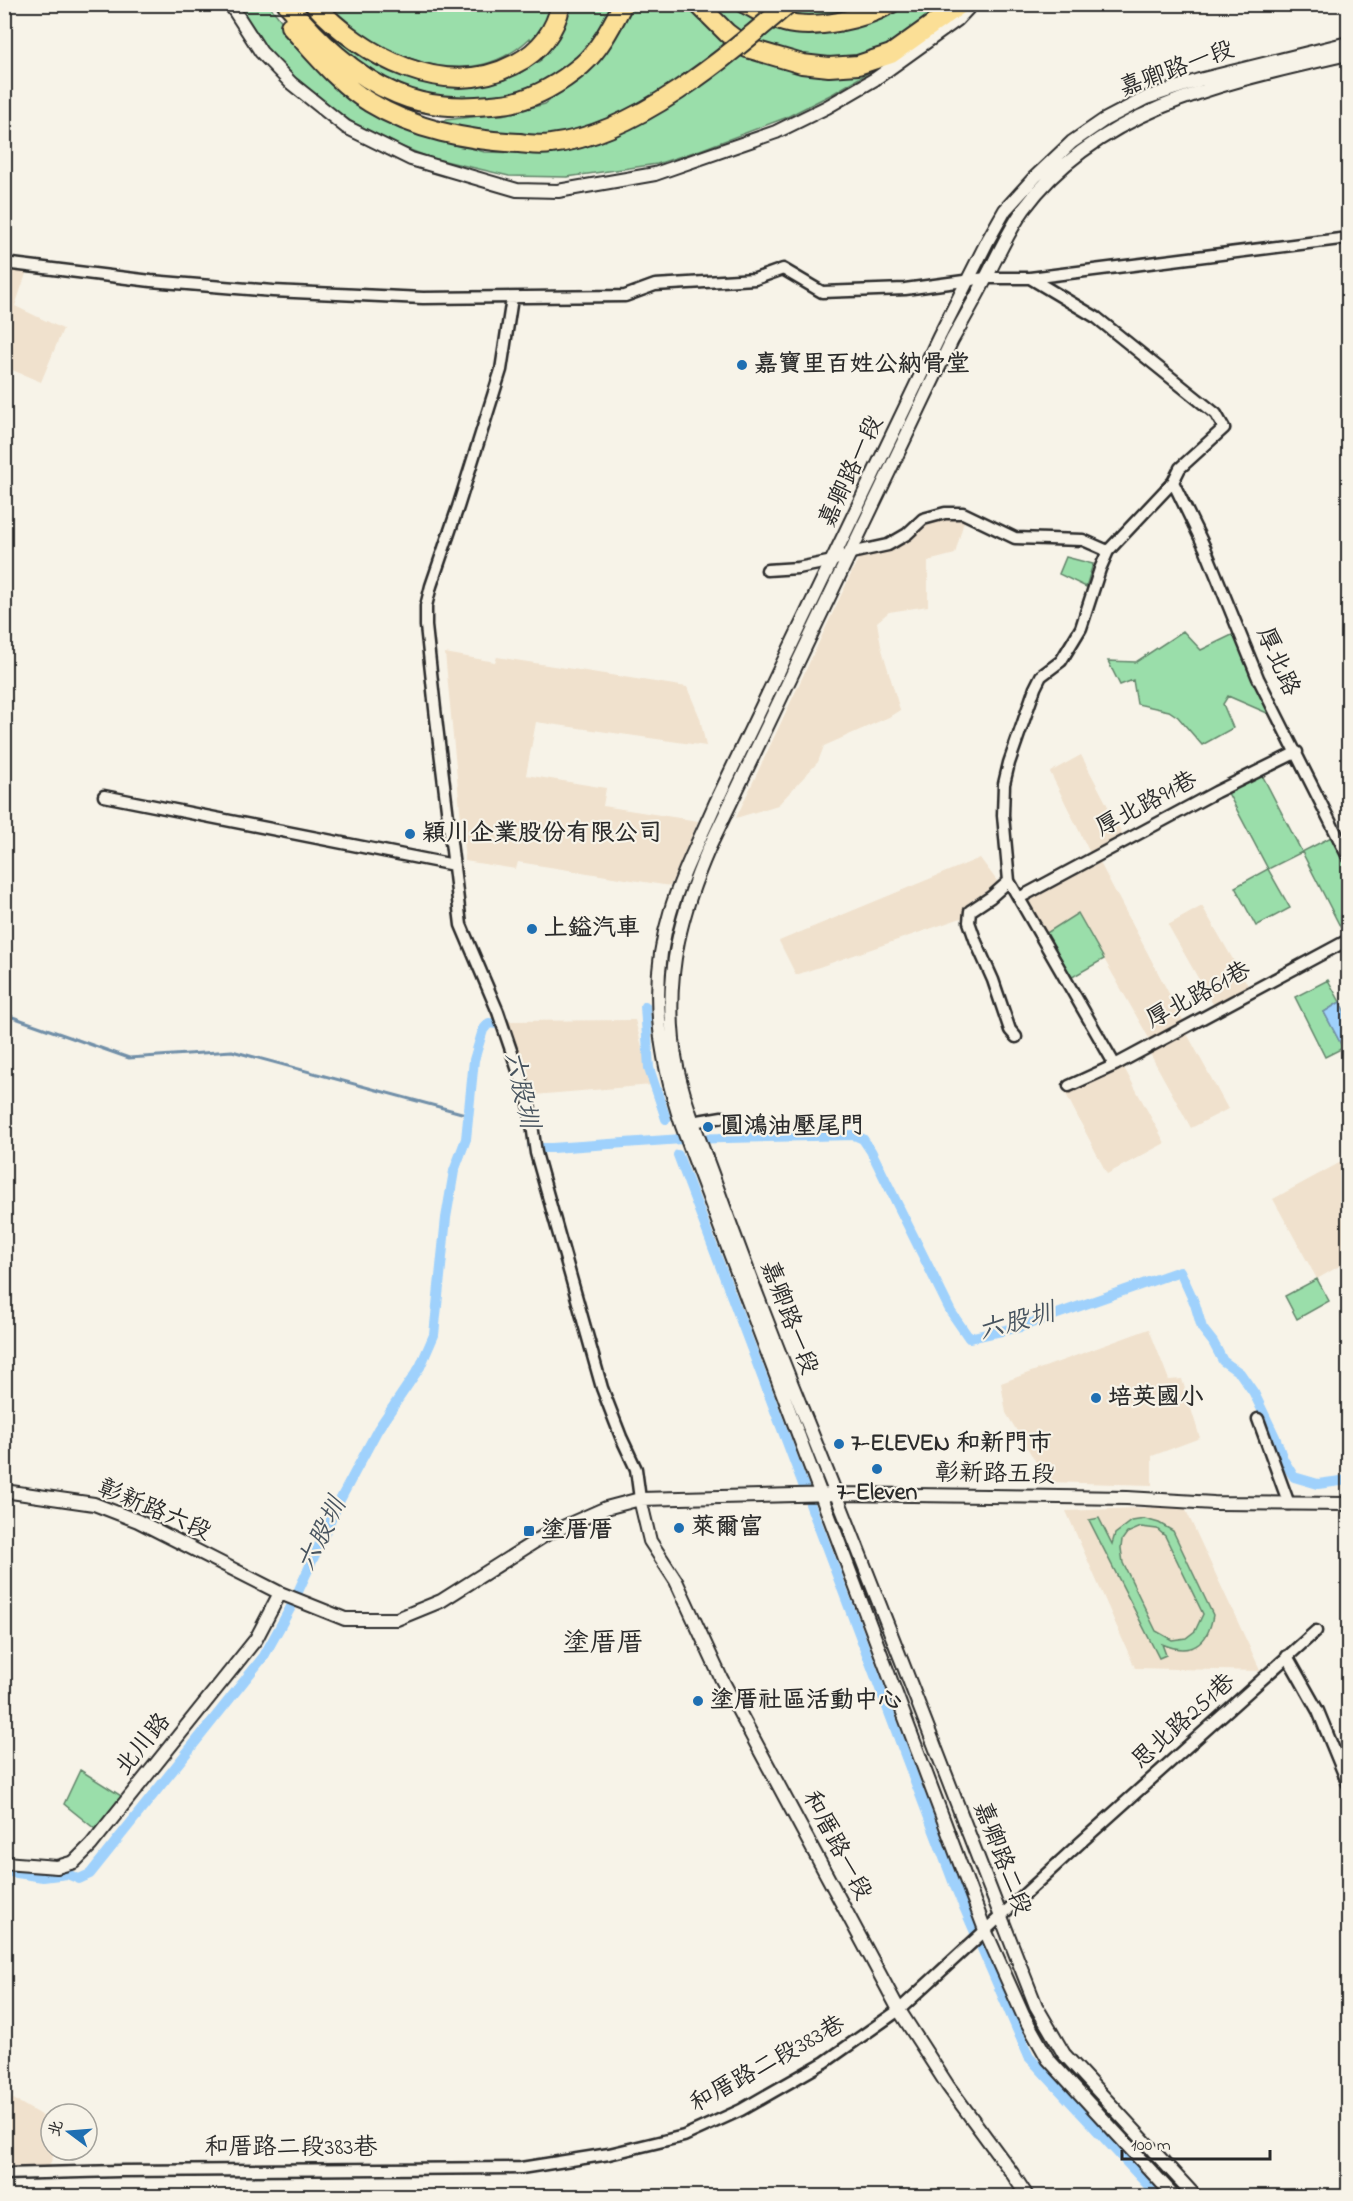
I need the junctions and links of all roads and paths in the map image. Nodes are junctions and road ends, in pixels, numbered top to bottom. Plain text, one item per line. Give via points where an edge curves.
1 (230, 4) edge
2 (276, 4) edge
3 (287, 4) edge
4 (314, 4) edge
5 (561, 4) edge
6 (623, 4) edge
7 (698, 4) edge
8 (745, 4) edge
9 (890, 4) edge
10 (961, 4) edge
11 (972, 4) edge
12 (786, 13) edge
13 (1348, 43) edge
14 (1348, 54) edge
15 (1348, 238) edge
16 (4, 263) edge
17 (986, 278) junction
18 (1029, 278) junction
19 (968, 280) junction
20 (512, 298) junction
21 (1173, 482) junction
22 (1108, 551) junction
23 (851, 553) junction
24 (832, 561) junction
25 (767, 570) dead end
26 (1297, 752) junction
27 (104, 796) dead end
28 (1348, 857) edge
29 (454, 866) junction
30 (1009, 881) junction
31 (1019, 898) junction
32 (1348, 940) edge
33 (1016, 1037) dead end
34 (1114, 1065) junction
35 (1069, 1086) dead end
36 (722, 1117) dead end
37 (687, 1124) junction
38 (700, 1156) junction
39 (1258, 1419) dead end
40 (4, 1491) edge
41 (837, 1494) junction
42 (822, 1495) junction
43 (640, 1499) junction
44 (1289, 1504) junction
45 (1348, 1504) edge
46 (280, 1593) junction
47 (1316, 1631) dead end
48 (1287, 1656) junction
49 (1348, 1784) edge
50 (1080, 1844) joint
51 (4, 1863) edge
52 (1001, 1916) junction
53 (979, 1936) junction
54 (899, 2010) junction
55 (4, 2174) edge
56 (1027, 2196) edge
57 (1174, 2196) edge
58 (1194, 2196) edge

1 - 11 street via 261,52 291,83 346,127 411,159 517,190 558,191 655,174 776,132 875,79 957,20
2 - 12 highway, bridge via 325,65 368,102 434,132 487,141 550,144 602,132 664,99
3 - 6 highway via 329,49 396,94 438,106 464,108 513,103 558,82 595,50
4 - 5 highway via 329,21 370,52 395,64 454,79 503,71 530,57 544,43
7 - 10 highway via 747,48 802,64 829,67 858,65 891,54
8 - 12 highway
9 - 12 highway via 860,17 825,25
13 - 19 street, 嘉卿路一段 via 1199,80 1146,98 1104,120 1072,141 1005,210
14 - 17 street, 嘉卿路一段 via 1202,92 1144,114 1099,137 1063,165 1025,208
15 - 18 street
16 - 20 street via 222,288 423,298
17 - 18 street
17 - 19 street
17 - 23 street, 嘉卿路一段 via 952,340
18 - 21 street via 1097,318 1216,414 1224,428 1180,468
19 - 20 street via 905,289 822,292 783,269 755,279 656,285 625,296
19 - 24 street, 嘉卿路一段
20 - 29 street via 501,370 426,606
21 - 22 street
21 - 26 street, 厚北路 via 1205,548 1258,678
22 - 23 street via 1083,540 1016,538 963,513 945,513 923,519 888,545
22 - 30 street via 1081,628 1061,661 1041,676 1035,688 1009,763 1003,815
23 - 24 street
23 - 37 street, 嘉卿路一段 via 709,848 685,908 670,991 673,1043
24 - 25 street
24 - 37 street, 嘉卿路一段 via 716,802 670,914 660,962 658,1012 672,1093
26 - 28 street, 厚北路
26 - 31 street, 厚北路91巷
27 - 29 street
29 - 43 street via 461,925 529,1104 536,1153 602,1388 636,1468
30 - 31 street
30 - 33 street via 970,911 969,922
31 - 34 street
32 - 34 street, 厚北路61巷
34 - 35 street, 厚北路61巷
36 - 37 street
37 - 38 street
38 - 41 street, 嘉卿路一段
38 - 42 street, 嘉卿路一段
39 - 44 street
40 - 46 street, 彰新路六段 via 94,1504 138,1521
41 - 42 street, 彰新路五段
41 - 44 street, 彰新路五段
41 - 52 street, 嘉卿路二段
42 - 43 street, 彰新路五段
42 - 53 street, 嘉卿路二段
43 - 46 street, 彰新路六段 via 566,1524 441,1601 397,1619 345,1619
43 - 54 street, 和厝路一段 via 650,1541 676,1581 722,1678
44 - 45 street, 彰新路五段
46 - 51 street, 北川路 via 256,1639 74,1862 57,1867
47 - 48 street, 思北路251巷
48 - 49 street via 1318,1711
48 - 50 street, 思北路251巷
50 - 52 street, 和厝路二段383巷
52 - 53 street, 和厝路二段383巷
52 - 58 street, 嘉卿路二段 via 1036,2006 1064,2054
53 - 54 street, 和厝路二段383巷
53 - 57 street, 嘉卿路二段 via 1048,2059
54 - 55 street, 和厝路二段383巷 via 825,2062 741,2110 684,2136 609,2154 521,2168
54 - 56 street, 和厝路一段

